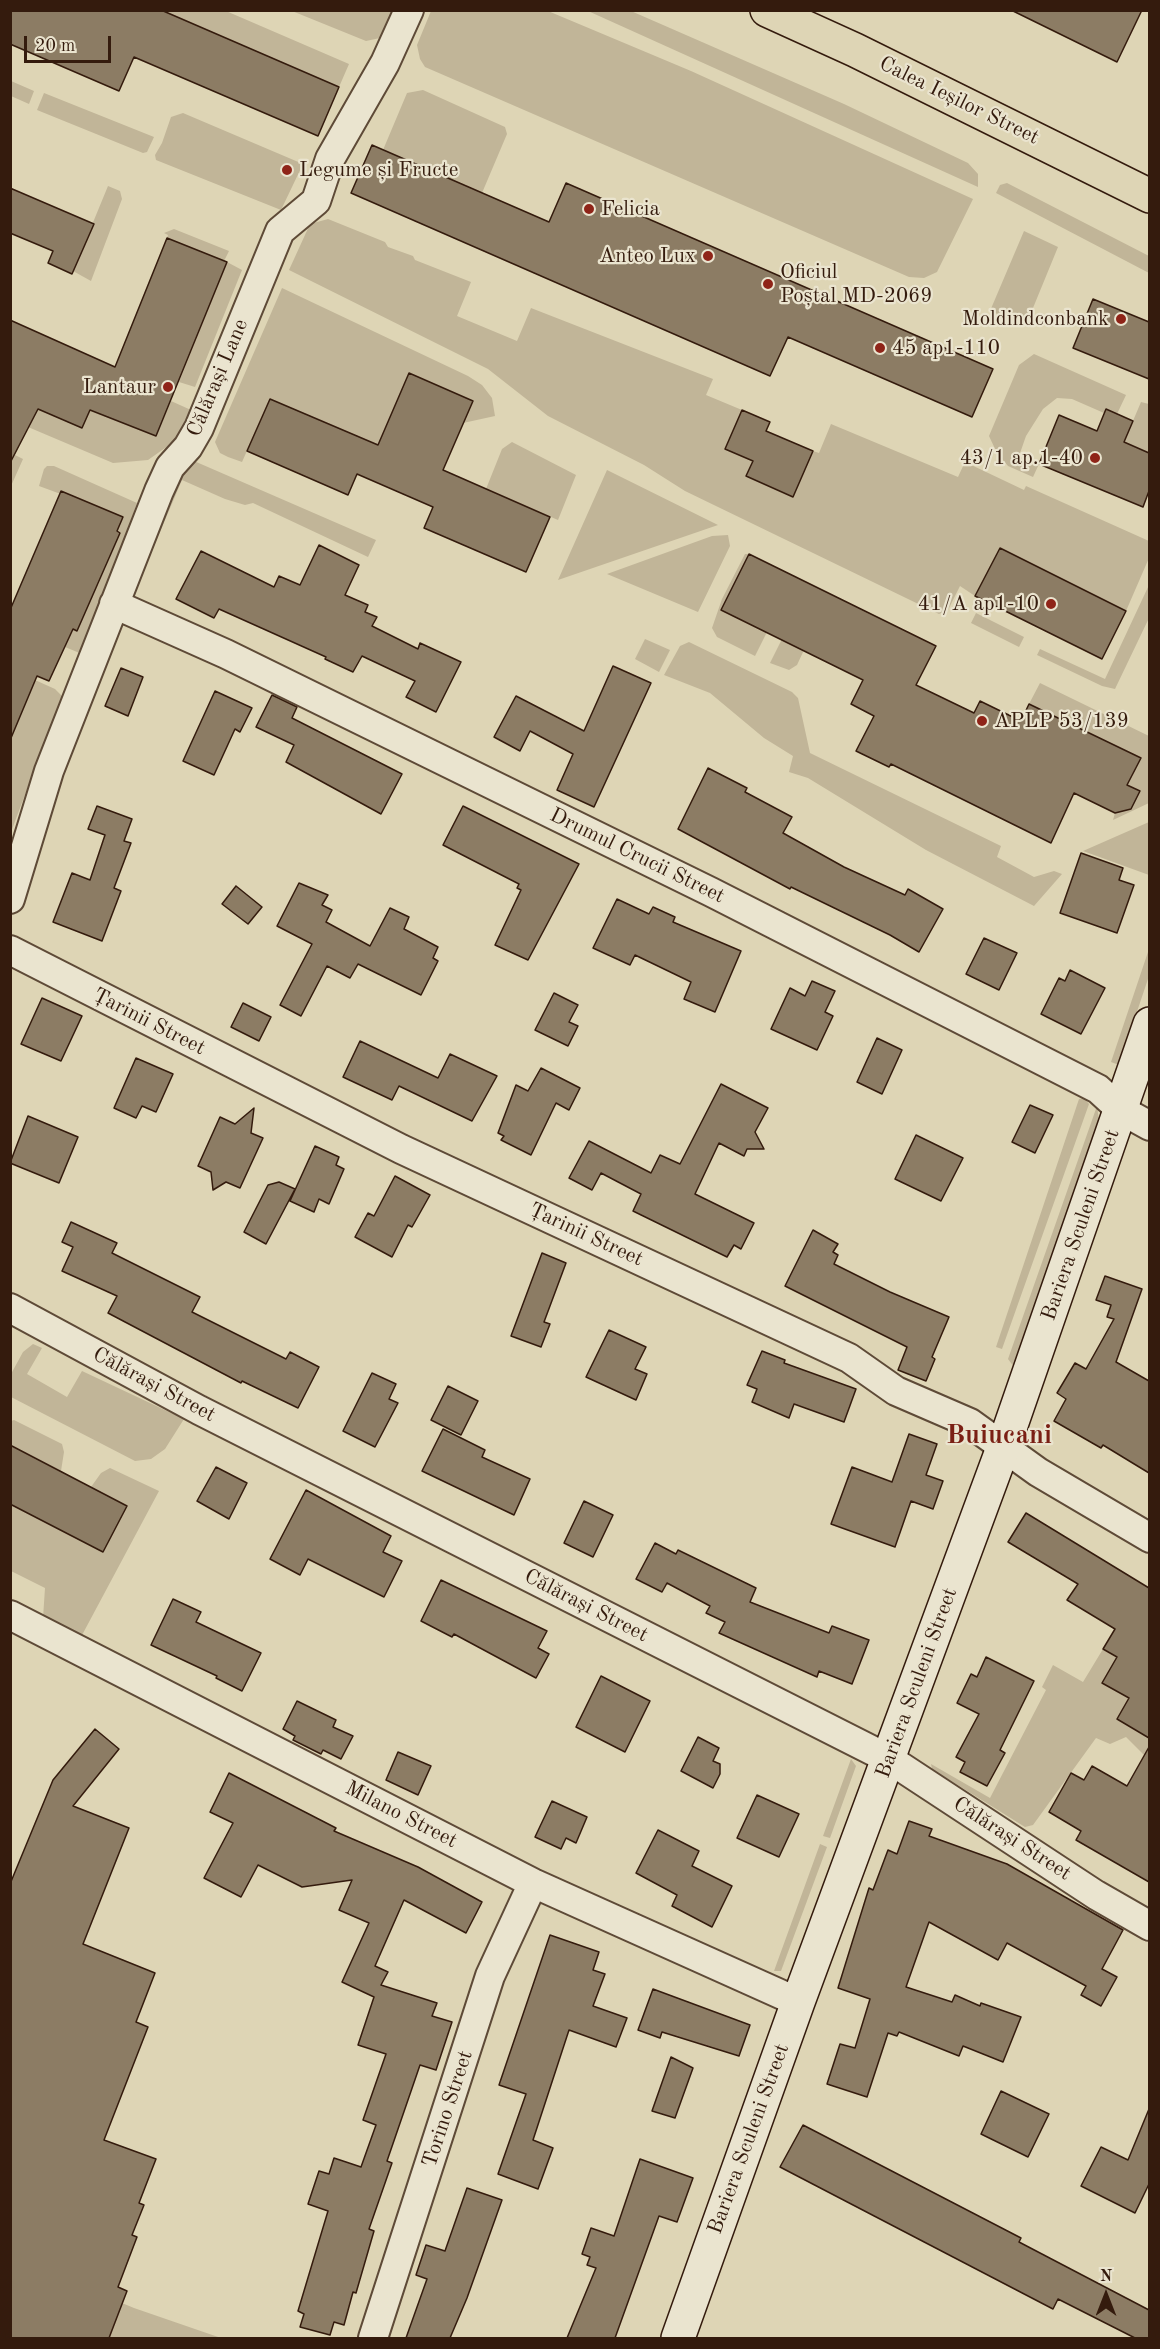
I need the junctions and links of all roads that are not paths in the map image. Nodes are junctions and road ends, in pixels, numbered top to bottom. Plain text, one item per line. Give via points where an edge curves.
1 (409, 10) edge
2 (767, 10) edge
3 (1149, 196) edge
4 (114, 604) junction
5 (10, 899) edge
6 (10, 950) edge
7 (1149, 1024) edge
8 (1121, 1110) junction
9 (1149, 1126) edge
10 (10, 1308) edge
11 (1003, 1448) junction
12 (1149, 1538) edge
13 (10, 1615) edge
14 (889, 1759) junction
15 (533, 1883) junction
16 (1149, 1926) edge
17 (798, 2002) junction
18 (373, 2338) edge
19 (678, 2338) edge

1 - 4 street, Călărași Lane via 385,63 330,159 316,201 280,231 199,428 170,467
2 - 3 main road, Calea Ieșilor Street
4 - 5 street, Călărași Lane via 49,771
4 - 8 street, Drumul Crucii Street via 226,654 711,892 1098,1089
6 - 11 street, Țarinii Street via 401,1149 849,1358 896,1391 970,1423
7 - 8 main road, Bariera Sculeni Street
8 - 9 street, Drumul Crucii Street
8 - 11 main road, Bariera Sculeni Street
10 - 14 street, Călărași Street via 199,1410
11 - 12 street, Țarinii Street
11 - 14 main road, Bariera Sculeni Street
13 - 15 street, Milano Street
14 - 16 street, Călărași Street
14 - 17 main road, Bariera Sculeni Street
15 - 17 street, Milano Street
15 - 18 street, Torino Street via 490,1976
17 - 19 main road, Bariera Sculeni Street

